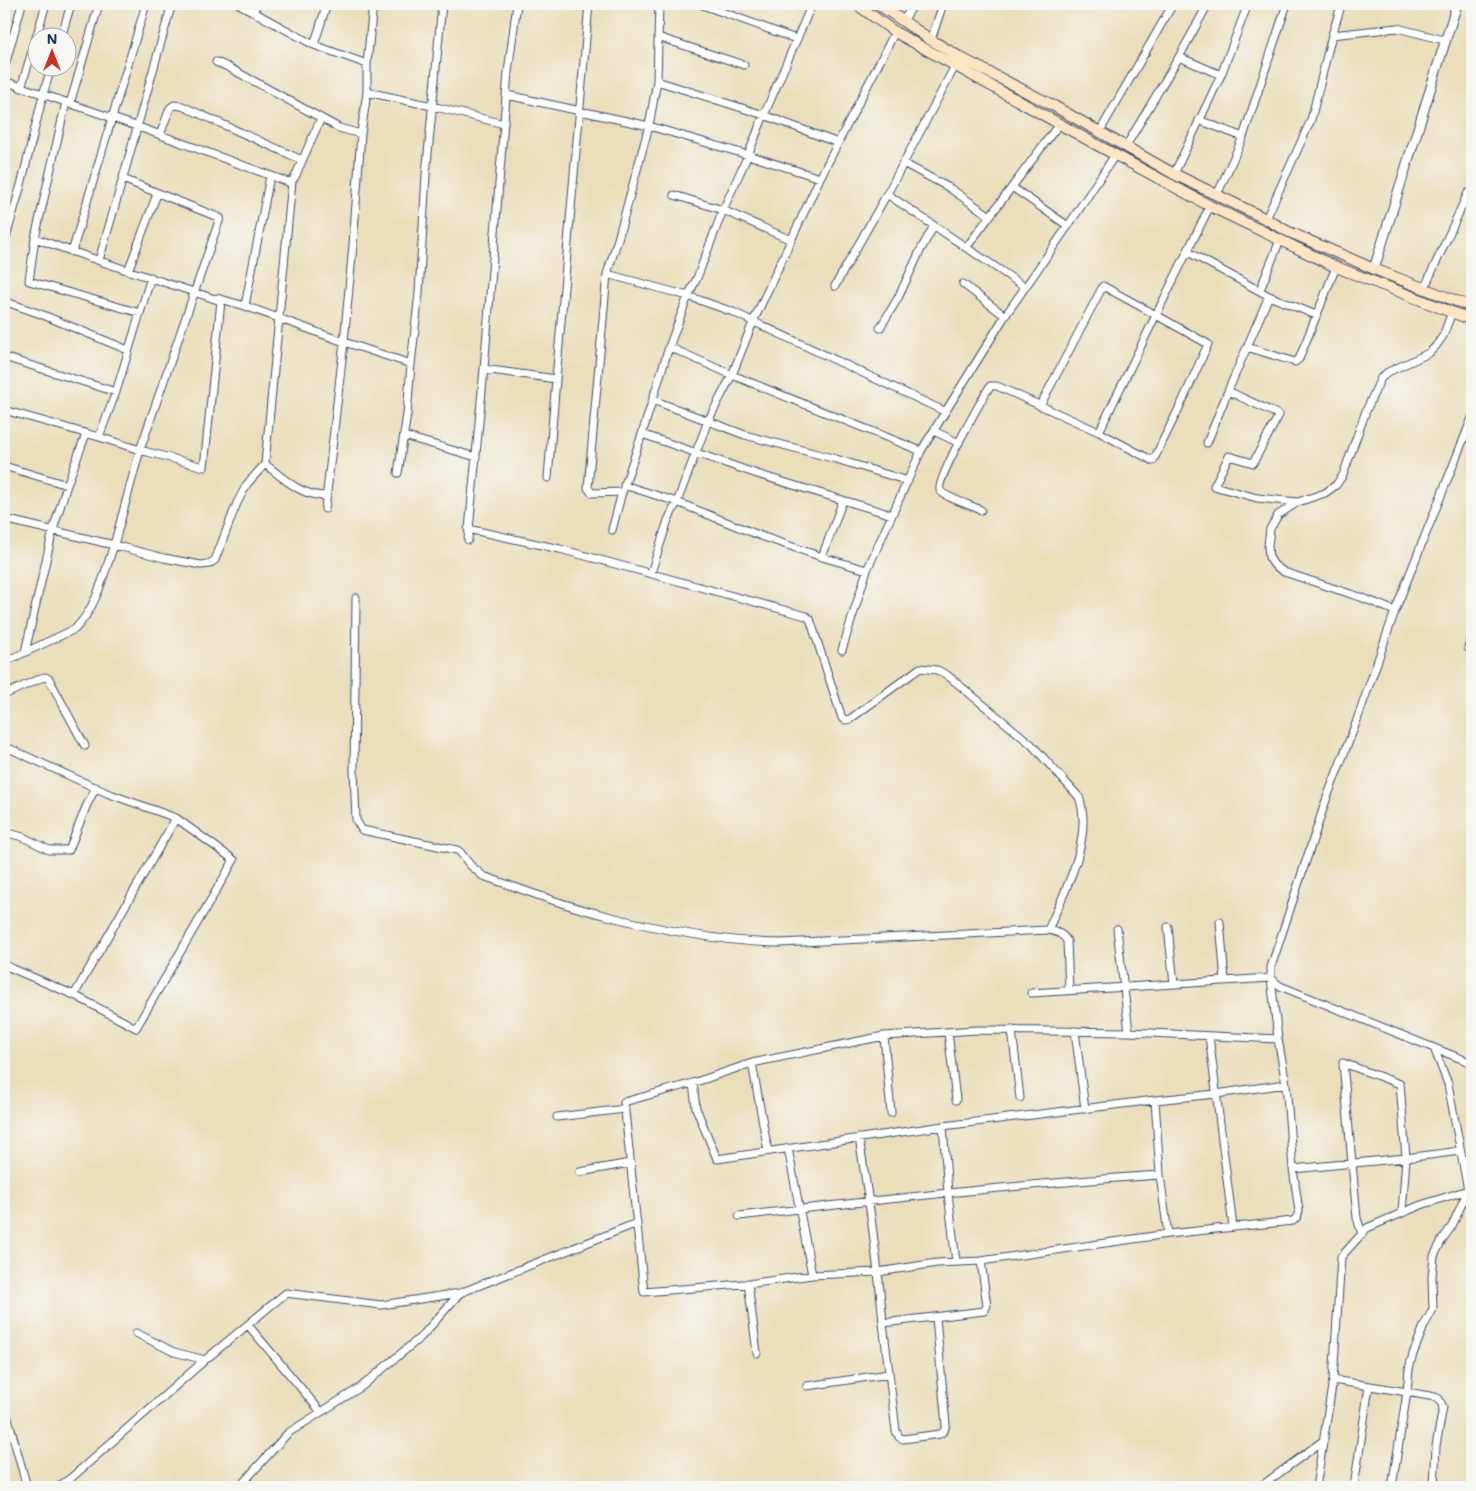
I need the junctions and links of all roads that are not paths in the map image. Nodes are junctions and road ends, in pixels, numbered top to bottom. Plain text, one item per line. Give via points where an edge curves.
1 (22, 4) edge
2 (46, 4) edge
3 (71, 4) edge
4 (99, 4) edge
5 (146, 4) edge
6 (172, 4) edge
7 (239, 4) edge
8 (258, 4) edge
9 (327, 4) edge
10 (373, 4) edge
11 (442, 4) edge
12 (517, 4) edge
13 (589, 4) edge
14 (659, 4) edge
15 (700, 4) edge
16 (812, 4) edge
17 (856, 4) edge
18 (878, 4) edge
19 (914, 4) edge
20 (943, 4) edge
21 (1173, 4) edge
22 (1208, 4) edge
23 (1248, 4) edge
24 (1287, 4) edge
25 (1339, 4) edge
26 (1457, 4) edge
27 (253, 12) junction
28 (903, 21) junction
29 (64, 28) edge
30 (895, 32) junction
31 (1332, 35) junction
32 (658, 37) junction
33 (796, 39) junction
34 (931, 40) junction
35 (1444, 40) junction
36 (314, 46) junction
37 (1179, 57) junction
38 (216, 62) dead end
39 (367, 64) junction
40 (744, 65) dead end
41 (955, 66) junction
42 (4, 69) edge
43 (1221, 75) junction
44 (48, 78) edge
45 (657, 80) junction
46 (4, 81) edge
47 (22, 88) junction
48 (366, 92) junction
49 (43, 95) junction
50 (507, 96) junction
51 (68, 103) junction
52 (432, 106) junction
53 (580, 112) junction
54 (764, 115) junction
55 (112, 118) junction
56 (321, 118) junction
57 (1199, 120) junction
58 (504, 124) junction
59 (1059, 124) junction
60 (136, 126) junction
61 (649, 126) junction
62 (1100, 132) junction
63 (361, 134) junction
64 (160, 135) junction
65 (1243, 137) junction
66 (838, 143) junction
67 (1126, 146) junction
68 (748, 155) junction
69 (1115, 155) junction
70 (302, 160) junction
71 (903, 163) junction
72 (1174, 174) junction
73 (270, 176) junction
74 (820, 178) junction
75 (123, 180) junction
76 (292, 181) junction
77 (1012, 187) junction
78 (157, 194) junction
79 (887, 194) junction
80 (1472, 194) edge
81 (674, 195) dead end
82 (1217, 195) junction
83 (1210, 206) junction
84 (723, 210) junction
85 (990, 216) junction
86 (1266, 220) junction
87 (934, 226) junction
88 (1068, 226) junction
89 (35, 238) junction
90 (791, 240) junction
91 (1280, 240) junction
92 (4, 244) edge
93 (966, 248) junction
94 (72, 252) junction
95 (1188, 252) junction
96 (99, 260) junction
97 (1336, 268) junction
98 (1374, 269) junction
99 (128, 271) junction
100 (607, 274) junction
101 (151, 277) junction
102 (963, 284) dead end
103 (835, 286) dead end
104 (1025, 287) junction
105 (1424, 289) junction
106 (1260, 290) junction
107 (195, 292) junction
108 (688, 296) junction
109 (1269, 296) junction
110 (4, 301) edge
111 (245, 306) junction
112 (1472, 307) edge
113 (140, 312) junction
114 (1452, 312) junction
115 (1156, 315) junction
116 (1316, 315) junction
117 (1005, 316) junction
118 (278, 318) junction
119 (1472, 320) edge
120 (753, 322) junction
121 (880, 328) dead end
122 (344, 342) junction
123 (669, 347) junction
124 (1247, 347) junction
125 (128, 350) junction
126 (4, 357) edge
127 (411, 364) junction
128 (484, 369) junction
129 (732, 374) junction
130 (556, 379) junction
131 (1228, 391) junction
132 (116, 392) junction
133 (652, 400) junction
134 (1040, 406) junction
135 (4, 410) edge
136 (944, 412) junction
137 (1472, 418) edge
138 (708, 421) junction
139 (934, 431) junction
140 (1099, 432) junction
141 (86, 434) junction
142 (642, 434) junction
143 (404, 436) junction
144 (99, 438) junction
145 (959, 443) junction
146 (1207, 443) dead end
147 (140, 450) junction
148 (921, 451) junction
149 (696, 452) junction
150 (476, 457) junction
151 (265, 464) junction
152 (4, 466) edge
153 (398, 473) dead end
154 (548, 478) dead end
155 (908, 481) junction
156 (67, 485) junction
157 (623, 488) junction
158 (326, 496) junction
159 (843, 500) junction
160 (677, 502) junction
161 (1298, 502) junction
162 (325, 508) dead end
163 (981, 510) dead end
164 (892, 515) junction
165 (4, 519) edge
166 (468, 529) junction
167 (53, 530) junction
168 (612, 530) dead end
169 (468, 540) dead end
170 (114, 545) junction
171 (822, 557) junction
172 (867, 570) junction
173 (650, 573) junction
174 (356, 598) dead end
175 (1395, 611) junction
176 (1472, 636) edge
177 (1468, 648) dead end
178 (842, 650) dead end
179 (25, 652) junction
180 (4, 662) edge
181 (4, 695) edge
182 (4, 746) edge
183 (85, 746) dead end
184 (96, 787) junction
185 (176, 818) junction
186 (4, 832) edge
187 (1220, 922) dead end
188 (1168, 928) dead end
189 (1117, 929) dead end
190 (1048, 930) junction
191 (4, 966) edge
192 (1271, 978) junction
193 (1225, 981) junction
194 (1174, 984) junction
195 (1124, 987) junction
196 (1069, 991) junction
197 (1030, 993) dead end
198 (74, 995) junction
199 (1012, 1030) junction
200 (1075, 1031) junction
201 (948, 1032) junction
202 (1129, 1032) junction
203 (884, 1036) junction
204 (1209, 1036) junction
205 (1278, 1039) junction
206 (1434, 1048) junction
207 (752, 1063) junction
208 (1472, 1063) edge
209 (693, 1083) junction
210 (1286, 1084) junction
211 (1216, 1094) junction
212 (1020, 1098) dead end
213 (956, 1100) dead end
214 (1156, 1100) junction
215 (625, 1108) junction
216 (1085, 1108) junction
217 (891, 1113) dead end
218 (557, 1118) dead end
219 (944, 1126) junction
220 (859, 1138) junction
221 (788, 1148) junction
222 (768, 1151) junction
223 (1460, 1151) junction
224 (1406, 1158) junction
225 (630, 1163) junction
226 (1353, 1163) junction
227 (1293, 1169) junction
228 (580, 1172) dead end
229 (1160, 1175) junction
230 (1468, 1190) junction
231 (948, 1193) junction
232 (870, 1202) junction
233 (800, 1209) junction
234 (1402, 1213) junction
235 (739, 1216) dead end
236 (637, 1223) junction
237 (1233, 1227) junction
238 (1168, 1234) junction
239 (1362, 1234) junction
240 (981, 1261) junction
241 (956, 1262) junction
242 (878, 1272) junction
243 (812, 1275) junction
244 (748, 1284) junction
245 (460, 1293) junction
246 (936, 1318) junction
247 (883, 1323) junction
248 (248, 1324) junction
249 (136, 1333) dead end
250 (757, 1353) dead end
251 (205, 1360) junction
252 (889, 1374) junction
253 (1334, 1380) junction
254 (807, 1386) dead end
255 (1369, 1386) junction
256 (1407, 1392) junction
257 (4, 1404) edge
258 (321, 1412) junction
259 (1324, 1440) junction
260 (241, 1485) dead end
261 (27, 1487) edge
262 (58, 1487) edge
263 (1260, 1487) edge
264 (1316, 1487) edge
265 (1354, 1487) edge
266 (1392, 1487) edge
267 (1434, 1487) edge

1 - 42 street
2 - 47 street
3 - 29 street
4 - 51 street
5 - 55 street
6 - 60 street
7 - 27 street
8 - 27 street
9 - 36 street
10 - 39 street
11 - 52 street
12 - 50 street
13 - 53 street
14 - 32 street
15 - 33 street
16 - 33 street
17 - 30 main road
18 - 28 main road
19 - 28 street
20 - 34 street
21 - 62 street
22 - 37 street
23 - 43 street
24 - 65 street
25 - 31 street
26 - 35 street
27 - 36 street
28 - 34 main road
30 - 41 main road
30 - 66 street
31 - 35 street via 1397,28
31 - 86 street via 1311,120
32 - 40 street
32 - 45 street
33 - 54 street
34 - 62 main road
35 - 98 street
36 - 39 street
37 - 43 street
37 - 67 street
38 - 56 street
39 - 48 street
41 - 59 main road
41 - 71 street
43 - 57 street
44 - 49 street
45 - 54 street
45 - 61 street
46 - 47 street
47 - 49 street
48 - 52 street
48 - 63 street
49 - 51 street
49 - 92 street
50 - 53 street
50 - 58 street
51 - 55 street
51 - 89 street
52 - 58 street
52 - 127 street
53 - 61 street
53 - 130 street
54 - 66 street
54 - 68 street
55 - 60 street
55 - 94 street
56 - 63 street via 339,128
56 - 70 street
57 - 65 street
57 - 72 street
58 - 128 street
59 - 69 main road
59 - 77 street
60 - 64 street
60 - 75 street
61 - 68 street
61 - 100 street
62 - 67 main road
63 - 122 street
64 - 70 street via 170,108 182,106
64 - 73 street
65 - 82 street
66 - 74 street
67 - 72 main road
68 - 74 street
68 - 84 street
69 - 83 main road
69 - 88 street
70 - 76 street
71 - 79 street
71 - 85 street via 948,187
72 - 82 main road
73 - 76 street
73 - 111 street
74 - 90 street
75 - 78 street
75 - 96 street
76 - 118 street
77 - 85 street
77 - 88 street
78 - 99 street
78 - 107 street via 220,218
79 - 87 street
79 - 103 street
80 - 105 street via 1468,193
81 - 84 street
82 - 86 main road
83 - 91 main road
83 - 95 street
84 - 90 street
84 - 108 street
85 - 93 street
86 - 98 main road
87 - 93 street
87 - 121 street
88 - 104 street
89 - 94 street
89 - 113 street via 29,281
90 - 120 street
91 - 97 main road
91 - 106 street
93 - 104 street
94 - 96 street
95 - 106 street
95 - 115 street
96 - 99 street
97 - 114 main road
97 - 116 street
98 - 105 main road
99 - 101 street
100 - 108 street
100 - 157 street via 588,488 592,493
101 - 107 street
101 - 113 street
102 - 117 street
104 - 117 street
105 - 112 main road
106 - 109 street
107 - 111 street
107 - 147 street
107 - 147 street via 220,301 204,467
108 - 120 street
108 - 123 street
109 - 116 street
109 - 124 street
110 - 125 street
111 - 118 street
113 - 125 street
114 - 119 main road
114 - 161 street via 1443,336 1429,353 1381,378 1343,475 1336,485 1326,493
115 - 134 street via 1103,286
115 - 140 street
115 - 140 street via 1208,344 1183,400 1153,461
116 - 124 street via 1299,359 1294,362
117 - 136 street
118 - 122 street
118 - 151 street
120 - 129 street
120 - 136 street
122 - 127 street
122 - 158 street
123 - 129 street
123 - 133 street
124 - 131 street
125 - 132 street
126 - 132 street
127 - 143 street
128 - 130 street
128 - 150 street
129 - 138 street
129 - 148 street
130 - 154 street
131 - 146 street
131 - 161 street via 1279,415 1253,464 1229,456 1214,486 1257,498
132 - 144 street
133 - 138 street
133 - 142 street
134 - 140 street
134 - 145 street via 997,386 990,386
135 - 141 street
136 - 139 street
137 - 175 street
138 - 149 street
138 - 155 street via 745,435
139 - 145 street
139 - 148 street
141 - 144 street
141 - 156 street
142 - 149 street
142 - 157 street
143 - 150 street
143 - 153 street
144 - 147 street
145 - 163 street via 942,476 940,491
147 - 170 street
148 - 155 street
149 - 159 street
149 - 160 street
150 - 166 street
151 - 158 street via 301,491
151 - 170 street via 247,484 218,555 209,564 182,562
152 - 156 street
155 - 164 street
156 - 167 street
157 - 160 street
157 - 168 street
158 - 162 street
159 - 164 street
159 - 171 street
160 - 171 street
160 - 173 street
161 - 175 street via 1278,515 1270,529 1268,546 1274,565 1284,572
164 - 172 street
165 - 167 street
166 - 169 street
166 - 173 street
167 - 170 street
167 - 179 street
170 - 179 street via 84,621 75,629
171 - 172 street
172 - 178 street
173 - 190 street via 806,616 810,619 842,718 846,720 920,668 929,668 948,675 1031,744 1079,797 1082,806 1079,854
174 - 190 street via 354,770 356,820 362,830 457,850 483,876 594,913 720,940 780,943
175 - 192 street via 1323,810 1271,967
176 - 177 street
179 - 180 street
181 - 183 street via 40,678 49,679
182 - 184 street
184 - 185 street
184 - 186 street via 69,850 49,850
185 - 198 street
185 - 198 street via 234,860 191,935 136,1028
187 - 193 street
188 - 194 street
189 - 195 street
190 - 196 street via 1063,935 1067,941
191 - 198 street
192 - 193 street
192 - 205 street
192 - 206 street via 1280,986
193 - 194 street
194 - 195 street
195 - 196 street
195 - 202 street
196 - 197 street
199 - 200 street
199 - 201 street
199 - 212 street
200 - 202 street
200 - 216 street
201 - 203 street
201 - 213 street
202 - 204 street
203 - 207 street
203 - 217 street
204 - 205 street
204 - 211 street
205 - 210 street
206 - 208 street
206 - 223 street via 1448,1084
207 - 209 street
207 - 222 street
209 - 215 street via 624,1102
209 - 222 street via 696,1108 717,1159
210 - 211 street
210 - 227 street
211 - 214 street
211 - 237 street
214 - 216 street
214 - 229 street
215 - 218 street
215 - 225 street
216 - 219 street
219 - 220 street
219 - 231 street
220 - 221 street
220 - 232 street
221 - 222 street
221 - 233 street
223 - 224 street
223 - 230 street
224 - 226 street
224 - 226 street via 1400,1084 1344,1062
224 - 234 street
225 - 228 street
225 - 236 street
226 - 227 street
226 - 239 street via 1357,1218
227 - 237 street via 1299,1211 1293,1221
229 - 231 street
229 - 238 street
230 - 234 street
230 - 256 street via 1452,1226 1436,1249 1432,1277 1433,1309 1413,1354
231 - 232 street
231 - 241 street
232 - 233 street
232 - 242 street
233 - 235 street
233 - 243 street
234 - 239 street via 1367,1228
236 - 244 street via 644,1292
236 - 245 street
237 - 238 street
238 - 240 street
239 - 253 street via 1341,1257
240 - 241 street
240 - 246 street via 984,1311
241 - 242 street
242 - 243 street
242 - 247 street
243 - 244 street
244 - 250 street
245 - 248 street via 381,1304 286,1293
245 - 258 street via 422,1336 361,1387
246 - 247 street
246 - 252 street via 944,1431 903,1439 899,1437
247 - 252 street
248 - 251 street
248 - 258 street
249 - 251 street via 174,1352
251 - 262 street
252 - 254 street
253 - 255 street
253 - 259 street
255 - 256 street
255 - 265 street
256 - 266 street
256 - 267 street via 1435,1397 1443,1407 1436,1446
257 - 261 street
258 - 260 street via 288,1433
259 - 263 street
259 - 264 street

